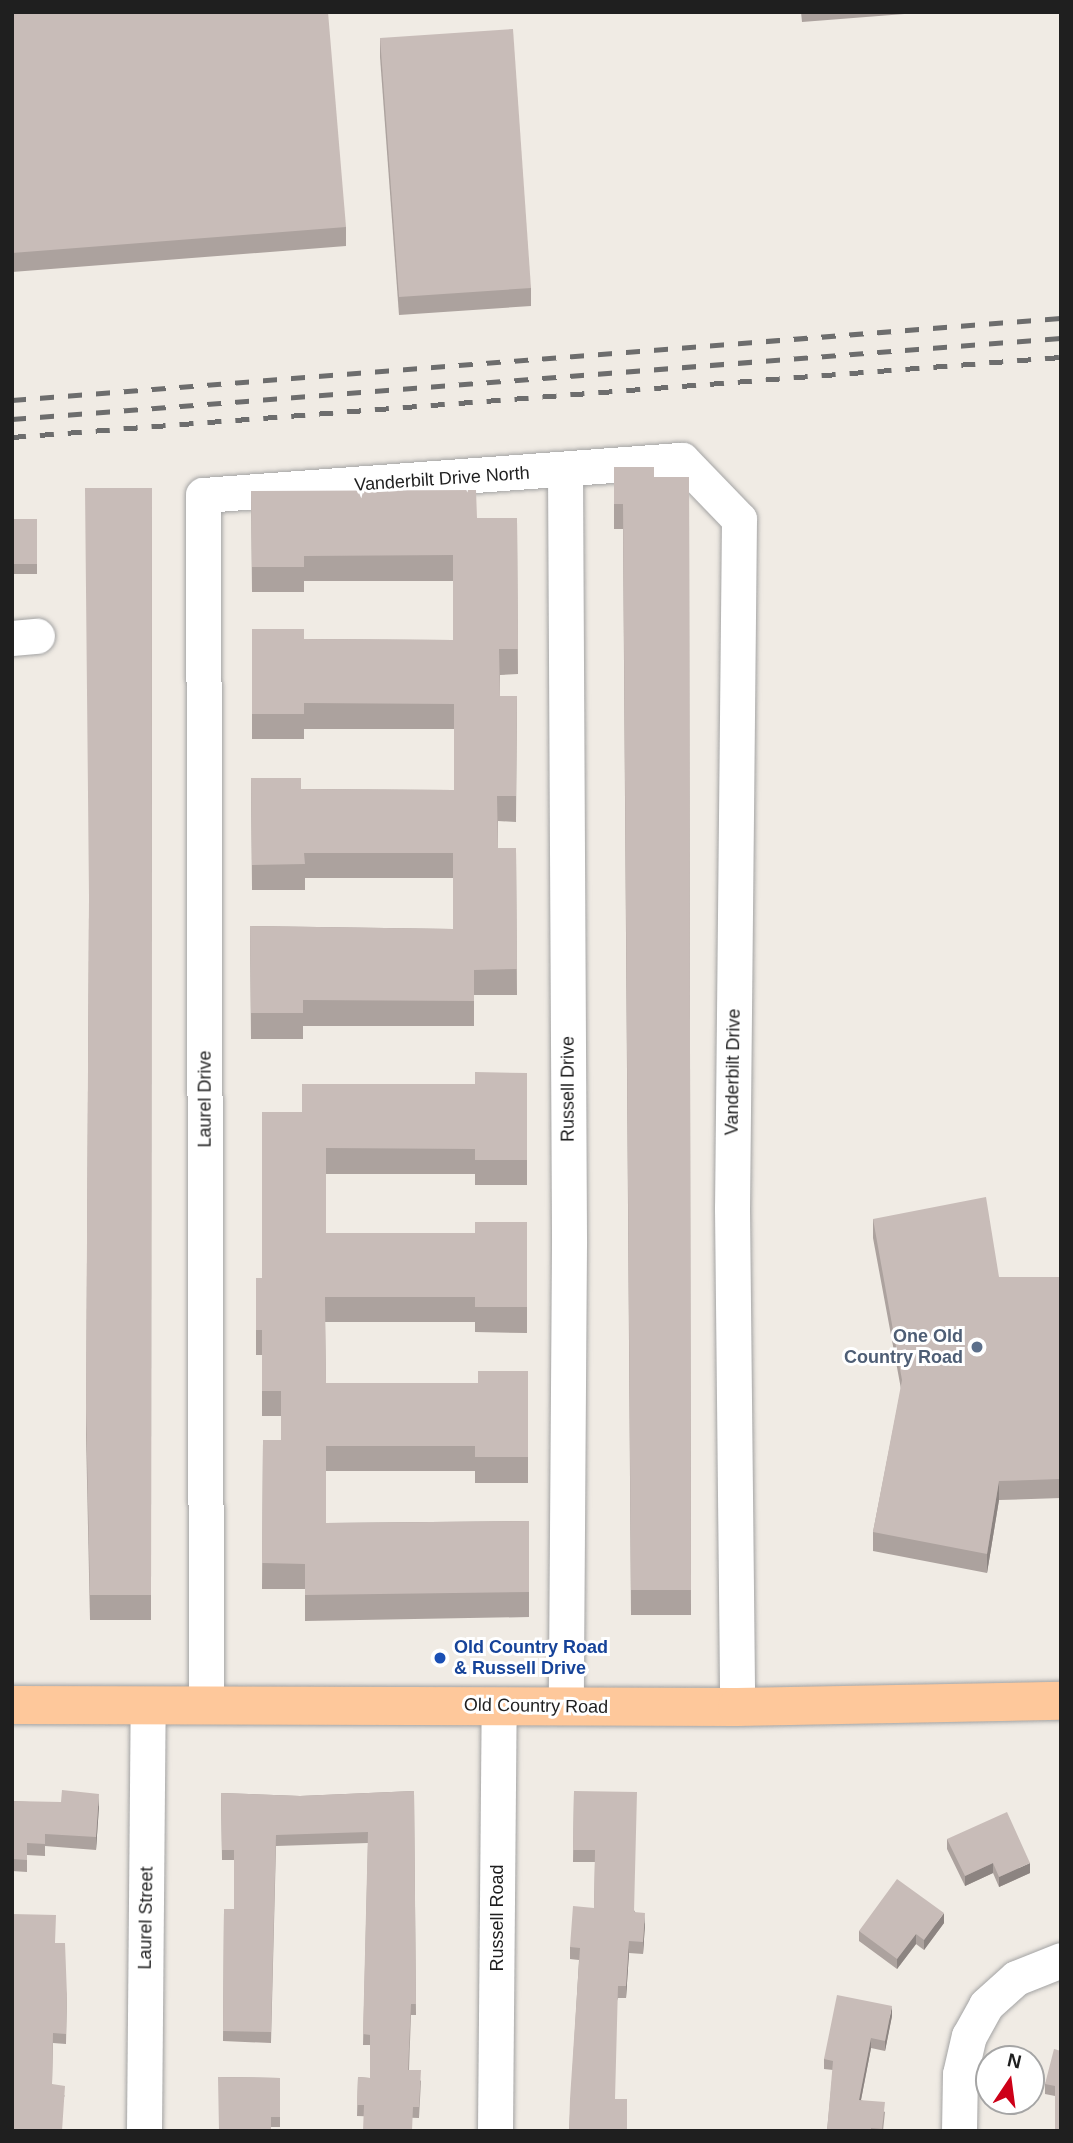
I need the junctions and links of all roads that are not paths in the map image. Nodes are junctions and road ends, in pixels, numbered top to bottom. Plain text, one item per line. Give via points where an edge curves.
1 (682, 460) joint
2 (565, 470) junction
3 (203, 495) joint
4 (1061, 1701) edge
5 (206, 1703) junction
6 (12, 1705) edge
7 (148, 1705) junction
8 (499, 1705) junction
9 (566, 1707) junction
10 (737, 1707) junction
11 (1061, 1960) edge
12 (144, 2131) edge
13 (495, 2131) edge
14 (960, 2131) edge

1 - 2 street, Vanderbilt Drive North
1 - 10 street, Vanderbilt Drive via 739,519 732,1208
2 - 3 street, Vanderbilt Drive North
2 - 9 street, Russell Drive
3 - 5 street, Laurel Drive
4 - 10 main road, Old Country Road
5 - 7 main road, Old Country Road
5 - 8 main road, Old Country Road
6 - 7 main road, Old Country Road
7 - 12 street, Laurel Street
8 - 9 main road, Old Country Road
8 - 13 street, Russell Road
9 - 10 main road, Old Country Road
11 - 14 street via 1016,1978 986,2005 969,2036 960,2074

